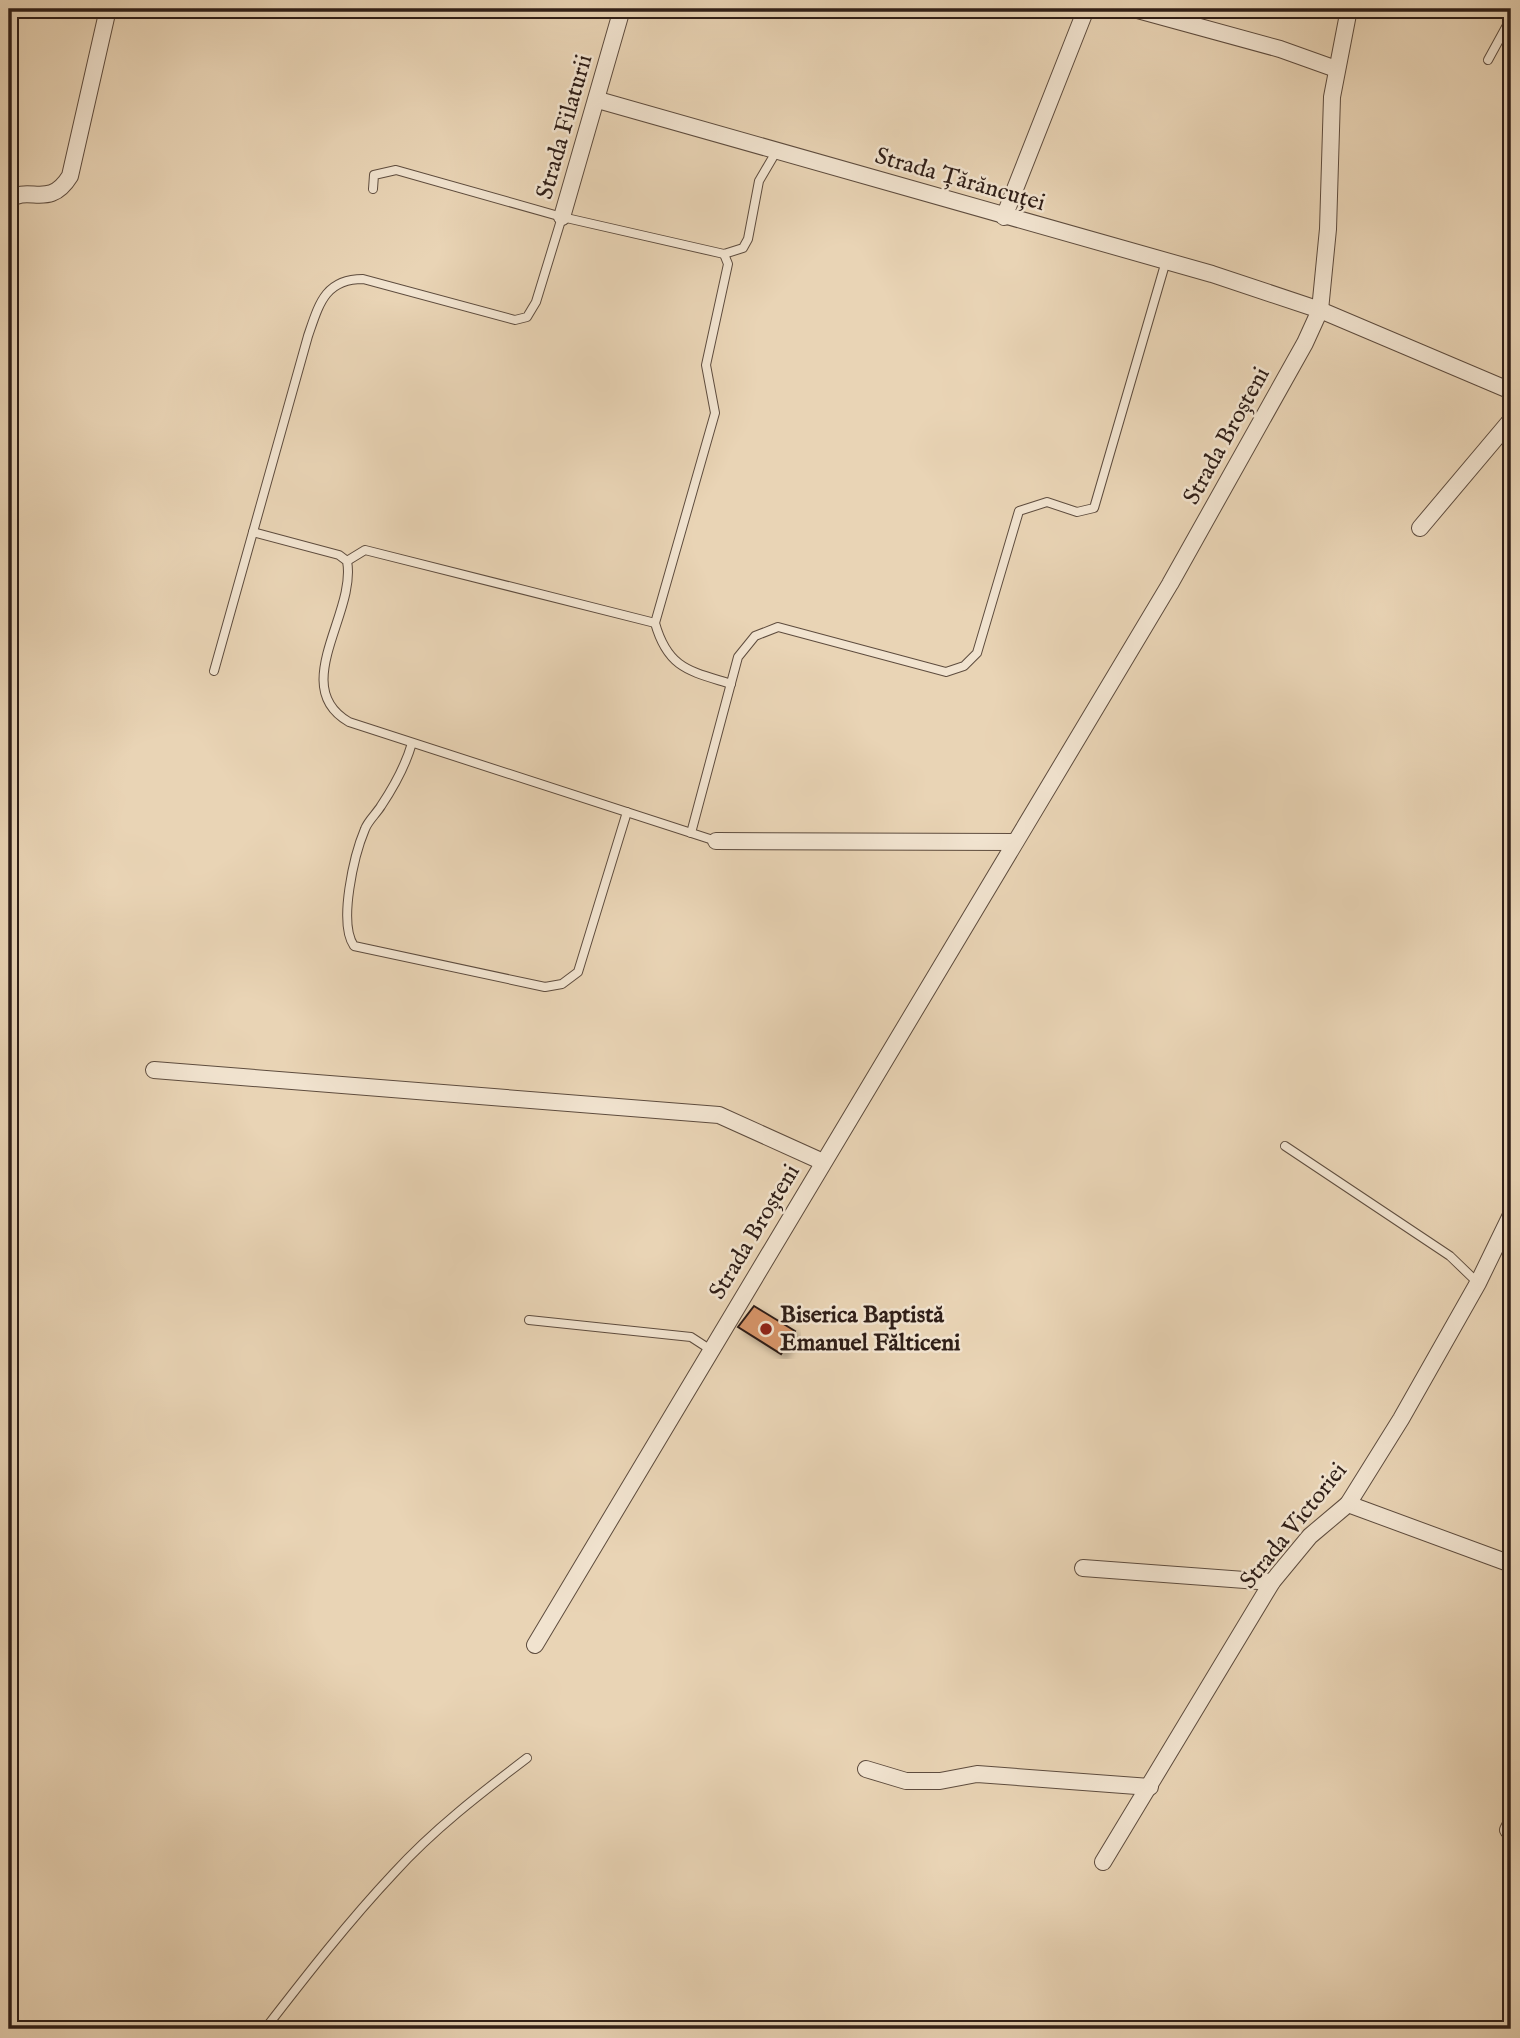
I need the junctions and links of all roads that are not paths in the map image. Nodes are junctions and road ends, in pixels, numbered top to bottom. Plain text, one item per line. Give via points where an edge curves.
1 (108, 9) edge
2 (622, 9) edge
3 (1086, 9) edge
4 (1134, 9) edge
5 (1349, 9) edge
6 (1511, 18) edge
7 (1488, 60) dead end
8 (1336, 69) junction
9 (598, 100) junction
10 (776, 152) junction
11 (373, 189) dead end
12 (9, 199) edge
13 (562, 217) junction
14 (1004, 217) junction
15 (724, 254) junction
16 (1166, 261) junction
17 (1315, 308) junction
18 (1511, 391) edge
19 (1511, 420) edge
20 (1420, 528) dead end
21 (253, 532) junction
22 (347, 561) junction
23 (655, 623) junction
24 (214, 671) dead end
25 (731, 684) junction
26 (412, 743) junction
27 (627, 812) junction
28 (691, 833) junction
29 (716, 841) joint
30 (1015, 842) junction
31 (154, 1070) dead end
32 (1285, 1146) dead end
33 (823, 1162) junction
34 (1511, 1215) edge
35 (1504, 1249) edge
36 (1478, 1283) junction
37 (529, 1320) dead end
38 (711, 1350) junction
39 (1348, 1504) junction
40 (1511, 1564) edge
41 (1083, 1568) dead end
42 (1272, 1583) junction
43 (535, 1645) dead end
44 (527, 1758) dead end
45 (866, 1769) dead end
46 (1150, 1787) junction
47 (1102, 1862) dead end
48 (265, 2029) edge

1 - 12 street via 71,176 53,194
2 - 9 street, Strada Filaturii
3 - 14 street
4 - 8 street
5 - 8 street, Strada Broșteni
6 - 7 lane
8 - 17 street, Strada Broșteni
9 - 10 street, Strada Țărăncuței
9 - 13 street, Strada Filaturii
10 - 14 street, Strada Țărăncuței
10 - 15 lane via 759,181 748,239 743,248
11 - 13 lane via 374,175 396,170
13 - 15 lane
13 - 21 lane via 536,302 527,317 508,318 363,279 345,279 333,285 308,336
14 - 16 street, Strada Țărăncuței
15 - 23 lane via 728,264 706,365 715,413
16 - 17 street, Strada Țărăncuței
16 - 25 lane via 1094,508 1077,512 1047,502 1019,511 977,653 964,666 946,672 778,627 755,636 738,657
17 - 18 street, Strada Țărăncuței
17 - 30 street, Strada Broșteni via 1305,343 1170,584
19 - 20 street
21 - 22 lane
21 - 24 lane
22 - 23 lane via 365,550
22 - 26 lane via 348,586 323,674 323,693 337,715 349,722
23 - 25 lane via 661,645 680,667
25 - 28 lane
26 - 27 lane
26 - 27 lane via 382,805 365,827 346,921 347,936 354,946 545,987 562,984 578,972
27 - 28 lane
28 - 29 lane
29 - 30 street
30 - 33 street, Strada Broșteni
31 - 33 street via 719,1115
32 - 36 lane via 1450,1256
33 - 38 street, Strada Broșteni
34 - 35 street, Strada Victoriei
35 - 36 street, Strada Victoriei
36 - 39 street, Strada Victoriei
37 - 38 lane via 691,1337
38 - 43 street, Strada Broșteni
39 - 40 street
39 - 42 street, Strada Victoriei via 1310,1536
41 - 42 street
42 - 46 street, Strada Victoriei
44 - 48 lane via 471,1801 395,1871
45 - 46 street via 906,1781 977,1774
46 - 47 street, Strada Victoriei

